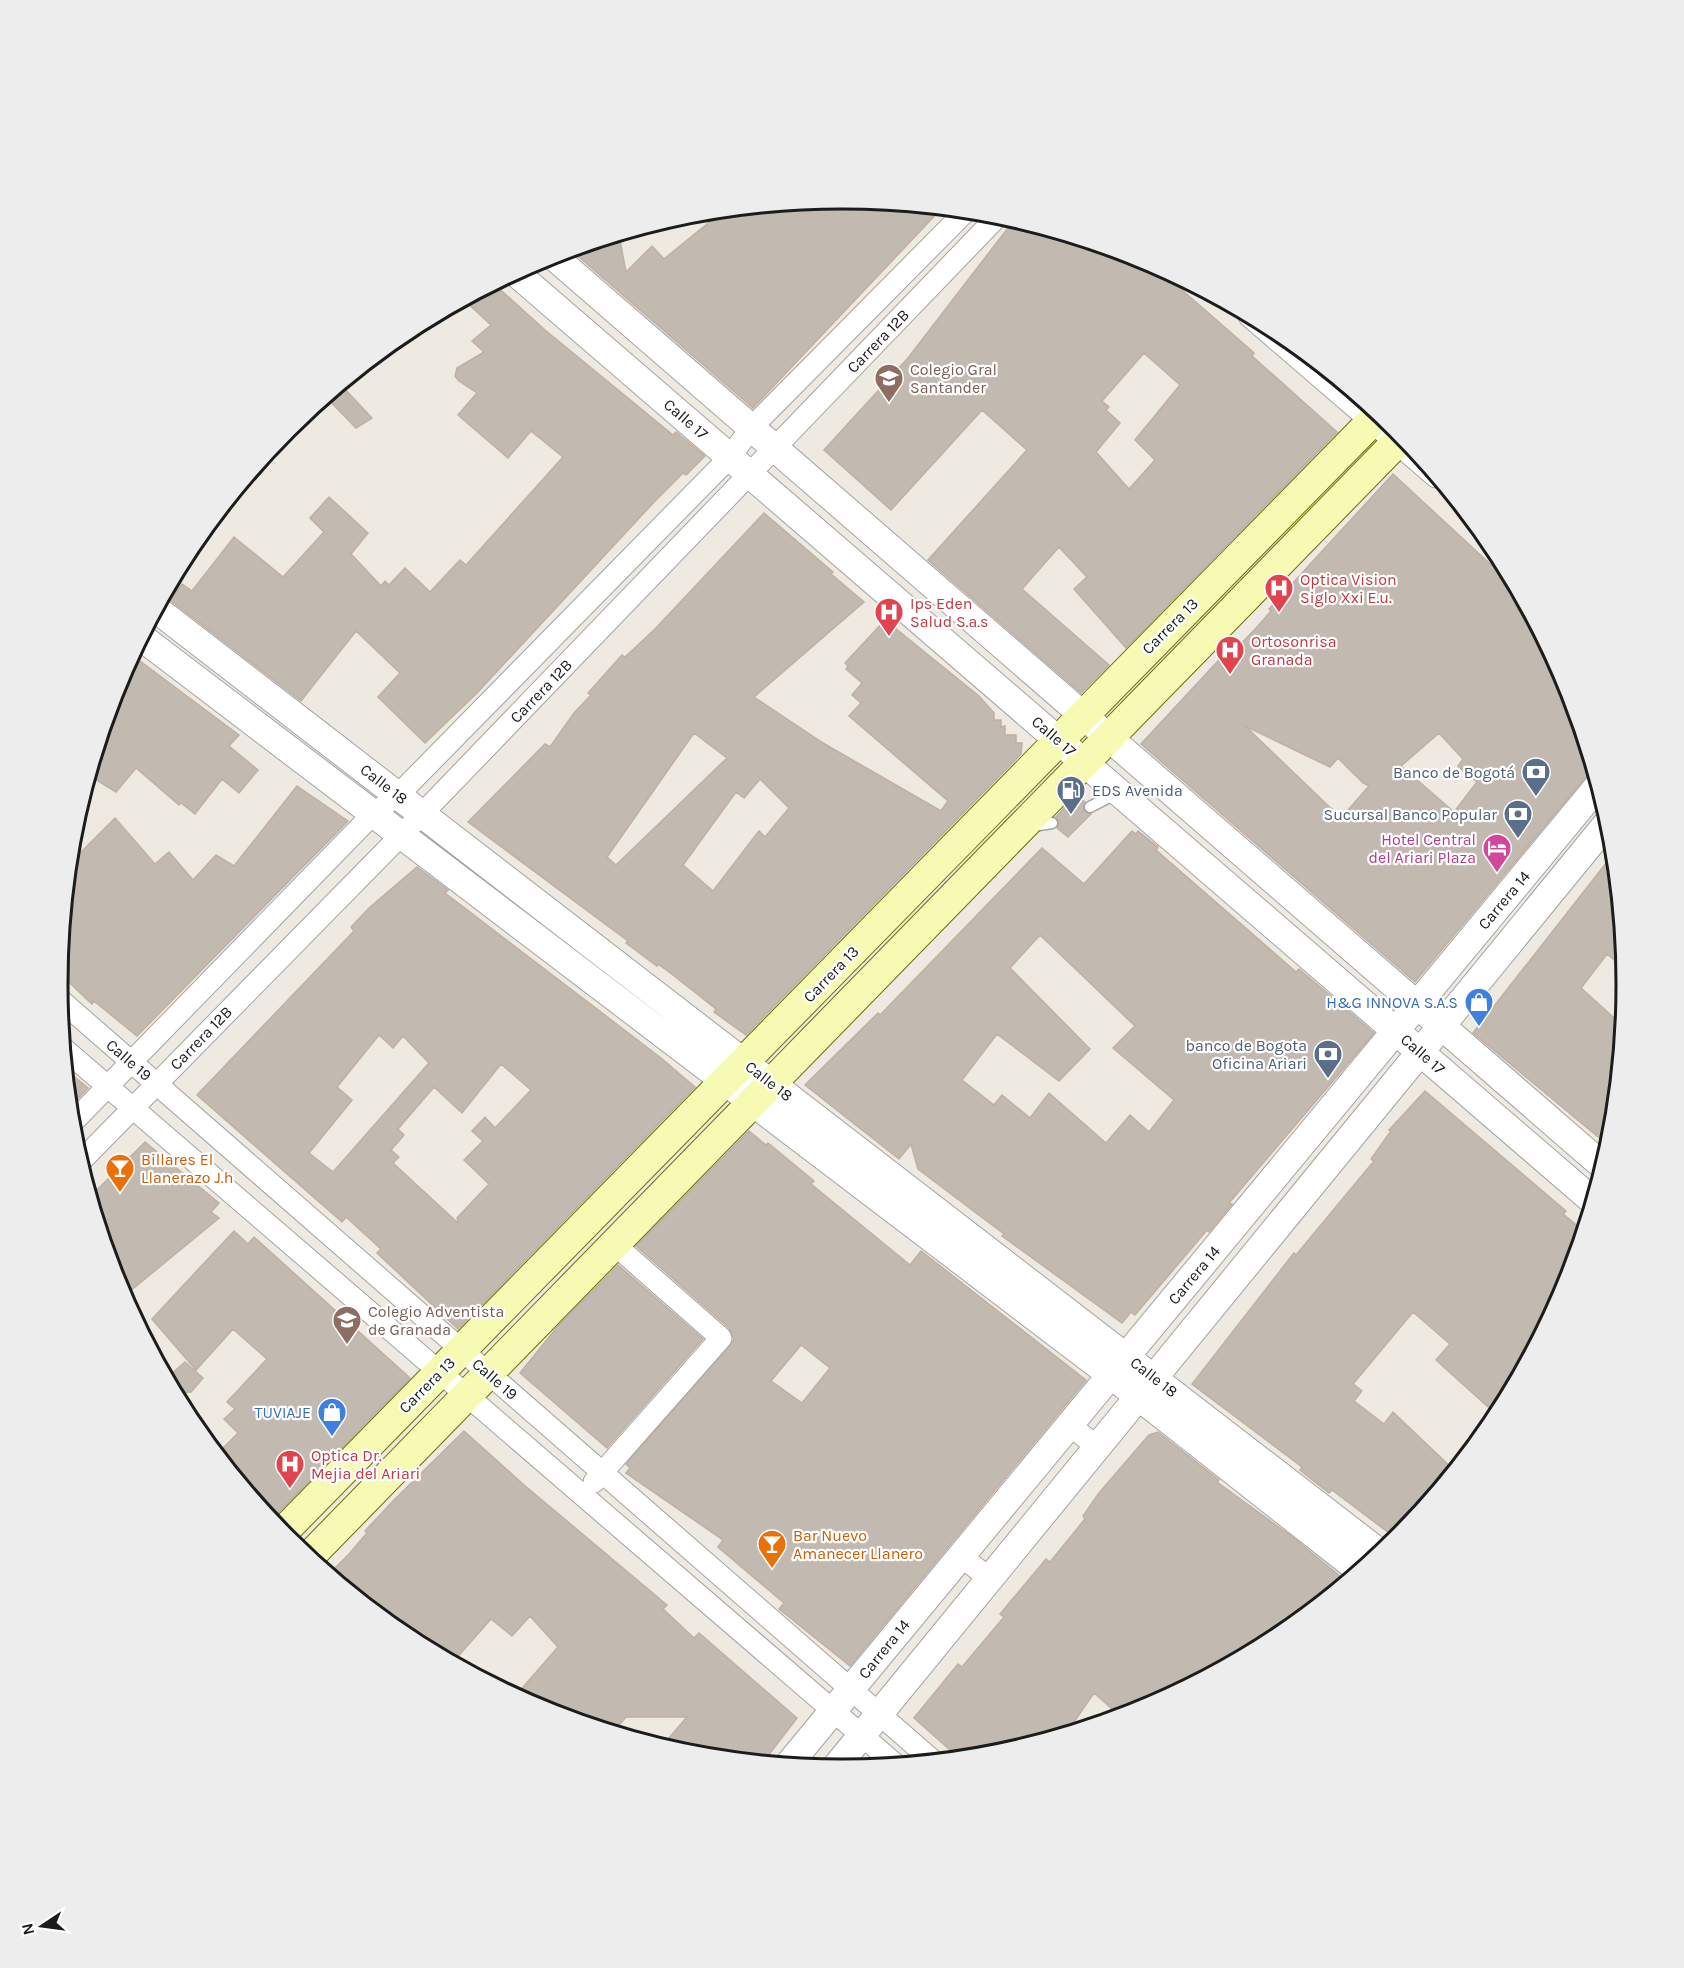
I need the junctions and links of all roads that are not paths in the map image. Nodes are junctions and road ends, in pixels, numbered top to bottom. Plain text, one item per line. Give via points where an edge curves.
1 (959, 218) edge
2 (991, 224) edge
3 (561, 263) edge
4 (522, 279) edge
5 (1373, 420) edge
6 (751, 428) junction
7 (1396, 443) edge
8 (775, 448) junction
9 (740, 466) junction
10 (162, 614) edge
11 (146, 642) edge
12 (1083, 715) junction
13 (1109, 738) junction
14 (1059, 740) junction
15 (1085, 763) junction
16 (1119, 792) junction
17 (1592, 793) edge
18 (398, 795) junction
19 (1090, 807) dead end
20 (373, 814) junction
21 (422, 814) junction
22 (1052, 823) dead end
23 (1018, 829) junction
24 (1601, 830) edge
25 (400, 834) junction
26 (1417, 1005) junction
27 (68, 1007) edge
28 (1443, 1027) junction
29 (1396, 1030) junction
30 (1422, 1053) junction
31 (71, 1055) edge
32 (132, 1062) junction
33 (735, 1071) junction
34 (157, 1084) junction
35 (108, 1087) junction
36 (762, 1092) junction
37 (132, 1107) junction
38 (79, 1117) edge
39 (87, 1155) edge
40 (1596, 1160) edge
41 (277, 1189) junction
42 (1587, 1195) edge
43 (259, 1217) junction
44 (614, 1244) junction
45 (461, 1350) junction
46 (1119, 1365) junction
47 (440, 1372) junction
48 (488, 1373) junction
49 (1148, 1387) junction
50 (466, 1395) junction
51 (1070, 1426) junction
52 (1098, 1447) junction
53 (602, 1473) junction
54 (583, 1495) junction
55 (289, 1526) edge
56 (1373, 1548) edge
57 (315, 1551) edge
58 (696, 1554) junction
59 (961, 1556) junction
60 (1354, 1565) edge
61 (676, 1576) junction
62 (990, 1579) junction
63 (851, 1690) junction
64 (833, 1711) junction
65 (879, 1714) junction
66 (862, 1735) junction
67 (925, 1754) edge
68 (795, 1757) edge
69 (887, 1757) edge
70 (842, 1759) edge

1 - 6 street, Carrera 12B
2 - 8 street, Carrera 12B
3 - 6 street, Calle 17
4 - 9 street, Calle 17
5 - 12 main road, Carrera 13
6 - 8 street, Calle 17
6 - 9 street, Carrera 12B
7 - 13 main road, Carrera 13
8 - 9 street, Carrera 12B
8 - 12 street, Calle 17
9 - 14 street, Calle 17
9 - 18 street, Carrera 12B
9 - 21 street, Carrera 12B
10 - 18 street, Calle 18
11 - 20 street, Calle 18
12 - 13 street, Calle 17
12 - 14 main road, Carrera 13
13 - 15 main road, Carrera 13
13 - 26 street, Calle 17
14 - 15 street, Calle 17
14 - 33 main road, Carrera 13
15 - 16 street, Calle 17
15 - 23 main road, Carrera 13
16 - 19 lane
16 - 29 street, Calle 17
17 - 26 street, Carrera 14
18 - 20 street, Carrera 12B
18 - 21 street, Calle 18
20 - 25 street, Calle 18
20 - 32 street, Carrera 12B
21 - 25 street, Carrera 12B
21 - 33 street, Calle 18
22 - 23 lane
23 - 36 main road, Carrera 13
24 - 28 street, Carrera 14
25 - 33 street, Calle 18
25 - 34 street, Carrera 12B
26 - 28 street, Calle 17
26 - 29 street, Carrera 14
27 - 32 street, Calle 19
28 - 30 street, Carrera 14
28 - 40 street, Calle 17
29 - 30 street, Calle 17
29 - 46 street, Carrera 14
30 - 42 street, Calle 17
30 - 49 street, Carrera 14
31 - 35 street, Calle 19
32 - 34 street, Calle 19
32 - 35 street, Carrera 12B
33 - 36 street, Calle 18
33 - 45 main road, Carrera 13
34 - 37 street, Carrera 12B
34 - 41 street, Calle 19
35 - 37 street, Calle 19
35 - 38 street, Carrera 12B
36 - 44 main road, Carrera 13
36 - 46 street, Calle 18
37 - 39 street, Carrera 12B
37 - 43 street, Calle 19
41 - 43 street
41 - 45 street, Calle 19
43 - 47 street, Calle 19
44 - 48 main road, Carrera 13
44 - 53 street via 721,1338
45 - 47 main road, Carrera 13
45 - 48 street, Calle 19
46 - 49 street, Calle 18
46 - 51 street, Carrera 14
47 - 50 street, Calle 19
47 - 55 main road, Carrera 13
48 - 50 main road, Carrera 13
48 - 53 street, Calle 19
49 - 52 street, Carrera 14
49 - 56 street, Calle 18
49 - 60 street, Calle 18
50 - 54 street, Calle 19
50 - 57 main road, Carrera 13
51 - 52 street
51 - 59 street, Carrera 14
52 - 62 street, Carrera 14
53 - 54 street
53 - 58 street, Calle 19
54 - 61 street, Calle 19
58 - 61 street
58 - 63 street, Calle 19
59 - 62 street
59 - 63 street, Carrera 14
61 - 64 street, Calle 19
62 - 65 street, Carrera 14
63 - 64 street, Carrera 14
63 - 65 street, Calle 19
64 - 66 street, Calle 19
64 - 68 street, Carrera 14
65 - 66 street, Carrera 14
65 - 67 street, Calle 19
66 - 69 street, Calle 19
66 - 70 street, Carrera 14

